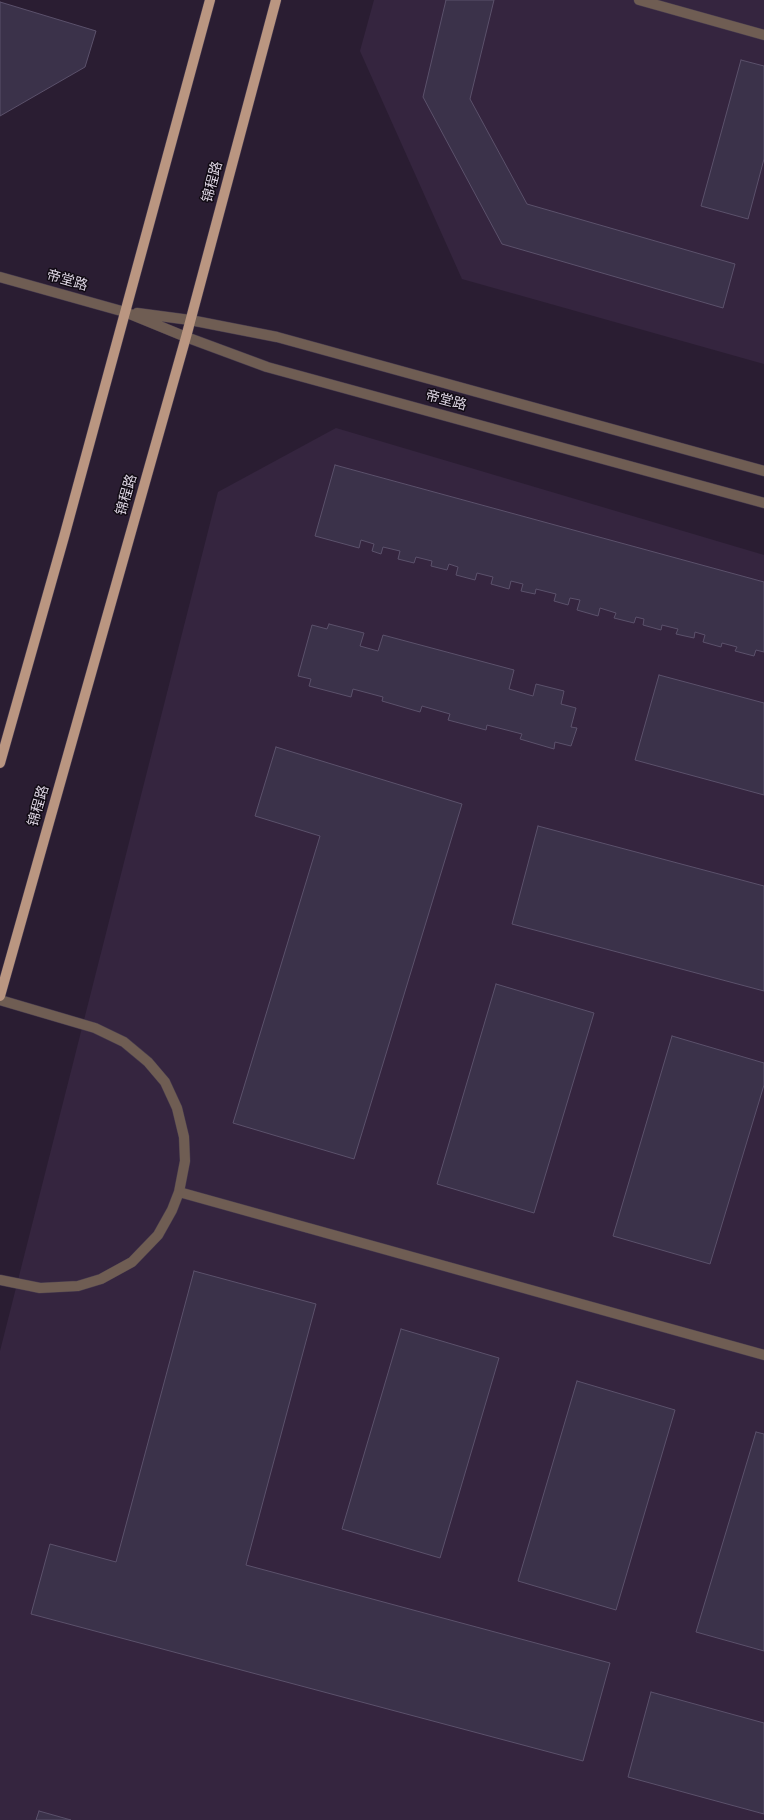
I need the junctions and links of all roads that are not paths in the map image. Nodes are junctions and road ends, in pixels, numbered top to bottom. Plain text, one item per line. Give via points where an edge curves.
1 (210, 0) edge
2 (276, 0) edge
3 (639, 0) edge
4 (764, 35) edge
5 (0, 277) edge
6 (126, 312) junction
7 (190, 320) junction
8 (186, 337) junction
9 (764, 471) edge
10 (764, 503) edge
11 (0, 763) edge
12 (0, 996) edge
13 (0, 1000) edge
14 (179, 1192) junction
15 (0, 1280) edge
16 (764, 1355) edge

1 - 6 main road
2 - 7 main road, 锦程路
3 - 4 street
5 - 6 street, 帝堂路
6 - 7 street, 帝堂路
6 - 8 street, 帝堂路
6 - 11 main road
7 - 8 main road, 锦程路
7 - 9 street, 帝堂路 via 277,337
8 - 10 street, 帝堂路 via 267,367
8 - 12 main road, 锦程路
13 - 14 street via 95,1028 124,1042 148,1062 164,1082 177,1108 184,1137 185,1161
14 - 15 street via 158,1235 132,1262 101,1279 78,1286 40,1288
14 - 16 street

